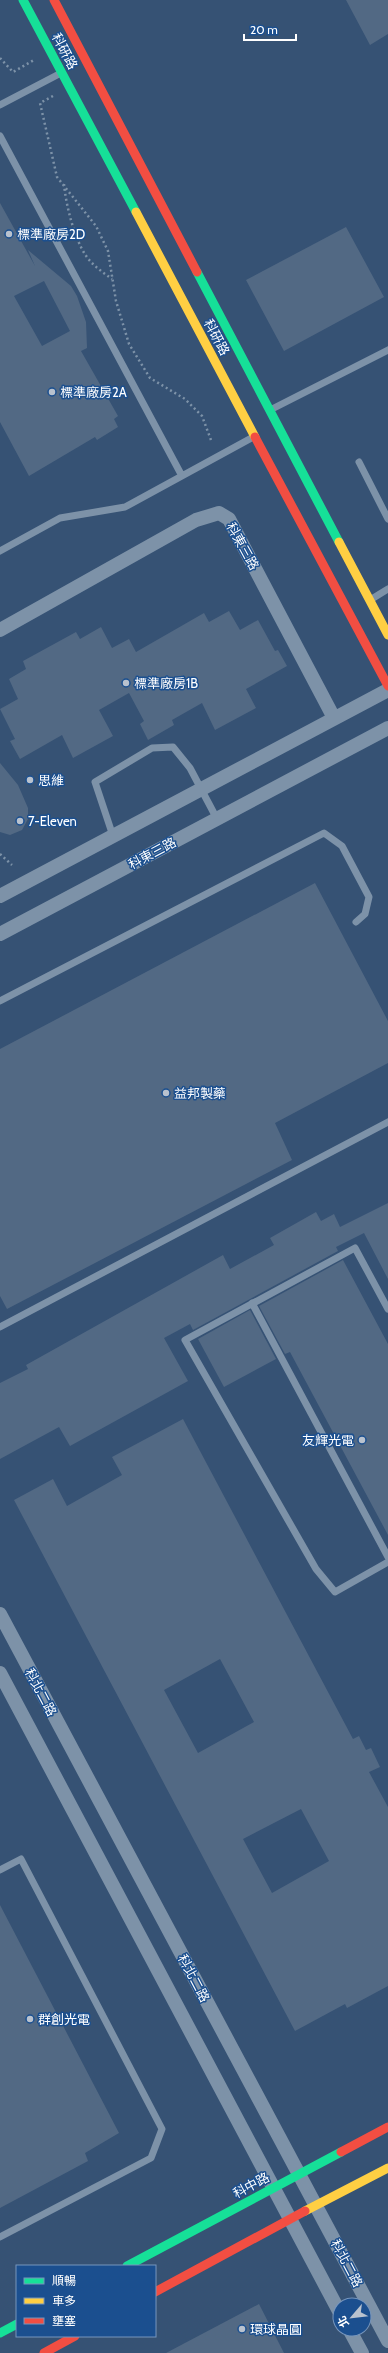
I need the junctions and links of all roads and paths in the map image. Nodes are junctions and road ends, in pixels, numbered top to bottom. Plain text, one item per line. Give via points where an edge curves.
1 (23, 0) edge
2 (54, 0) edge
3 (0, 58) edge
4 (34, 60) dead end
5 (61, 72) junction
6 (53, 95) dead end
7 (0, 105) edge
8 (0, 136) edge
9 (64, 184) junction
10 (112, 279) junction
11 (388, 350) edge
12 (270, 410) junction
13 (255, 436) junction
14 (211, 440) dead end
15 (359, 462) dead end
16 (182, 476) junction
17 (388, 519) edge
18 (0, 551) edge
19 (388, 590) edge
20 (369, 600) junction
21 (0, 630) edge
22 (388, 635) edge
23 (388, 686) edge
24 (388, 690) edge
25 (334, 718) junction
26 (388, 728) edge
27 (202, 788) junction
28 (217, 819) junction
29 (113, 836) junction
30 (0, 854) edge
31 (12, 865) dead end
32 (0, 896) edge
33 (356, 922) dead end
34 (0, 934) edge
35 (0, 1001) edge
36 (388, 1122) edge
37 (252, 1304) junction
38 (388, 1309) edge
39 (0, 1326) edge
40 (388, 1557) edge
41 (388, 1562) edge
42 (0, 1614) edge
43 (0, 1673) edge
44 (0, 1870) edge
45 (388, 2127) edge
46 (388, 2168) edge
47 (299, 2175) junction
48 (274, 2188) junction
49 (316, 2205) junction
50 (289, 2219) junction
51 (0, 2237) edge
52 (129, 2265) edge
53 (156, 2291) edge
54 (332, 2298) edge
55 (16, 2325) edge
56 (0, 2333) edge
57 (74, 2337) edge
58 (353, 2337) edge
59 (388, 2341) edge
60 (44, 2353) edge
61 (362, 2353) edge

1 - 5 street, 科研路
2 - 12 street, 科研路
3 - 4 path via 13,72
5 - 7 lane
5 - 13 street, 科研路
6 - 9 path via 40,103 57,177
8 - 16 lane
9 - 10 path via 96,226 108,251
9 - 10 path via 73,229 91,262
10 - 14 path via 129,344 150,378 185,399 202,416
11 - 12 lane
12 - 20 street, 科研路
13 - 16 lane
13 - 23 street, 科研路
15 - 17 lane
16 - 18 lane via 125,507 60,518
19 - 20 lane
20 - 22 street, 科研路
21 - 25 street, 科東三路 via 196,520 219,513 229,519
24 - 25 street
25 - 27 street
26 - 28 street, 科東三路
27 - 28 lane
27 - 29 street
27 - 29 lane via 173,747 152,748 95,782
28 - 34 street, 科東三路
29 - 32 street
30 - 31 path
33 - 35 lane via 365,914 369,897 342,846 324,833
36 - 39 lane
37 - 38 lane via 356,1248
37 - 40 lane
37 - 41 lane via 185,1340 316,1569 335,1592
42 - 47 street, 科北二路
43 - 48 street, 科北二路
44 - 51 lane via 20,1859 162,2129 151,2158
45 - 47 street, 科中路
46 - 49 street
47 - 48 street, 科中路
47 - 49 street, 科北二路
48 - 50 street, 科北二路
48 - 52 street, 科中路
49 - 50 street
49 - 59 street, 科北二路
50 - 53 street
50 - 54 street, 科北二路
55 - 56 street
57 - 60 street
58 - 61 street

